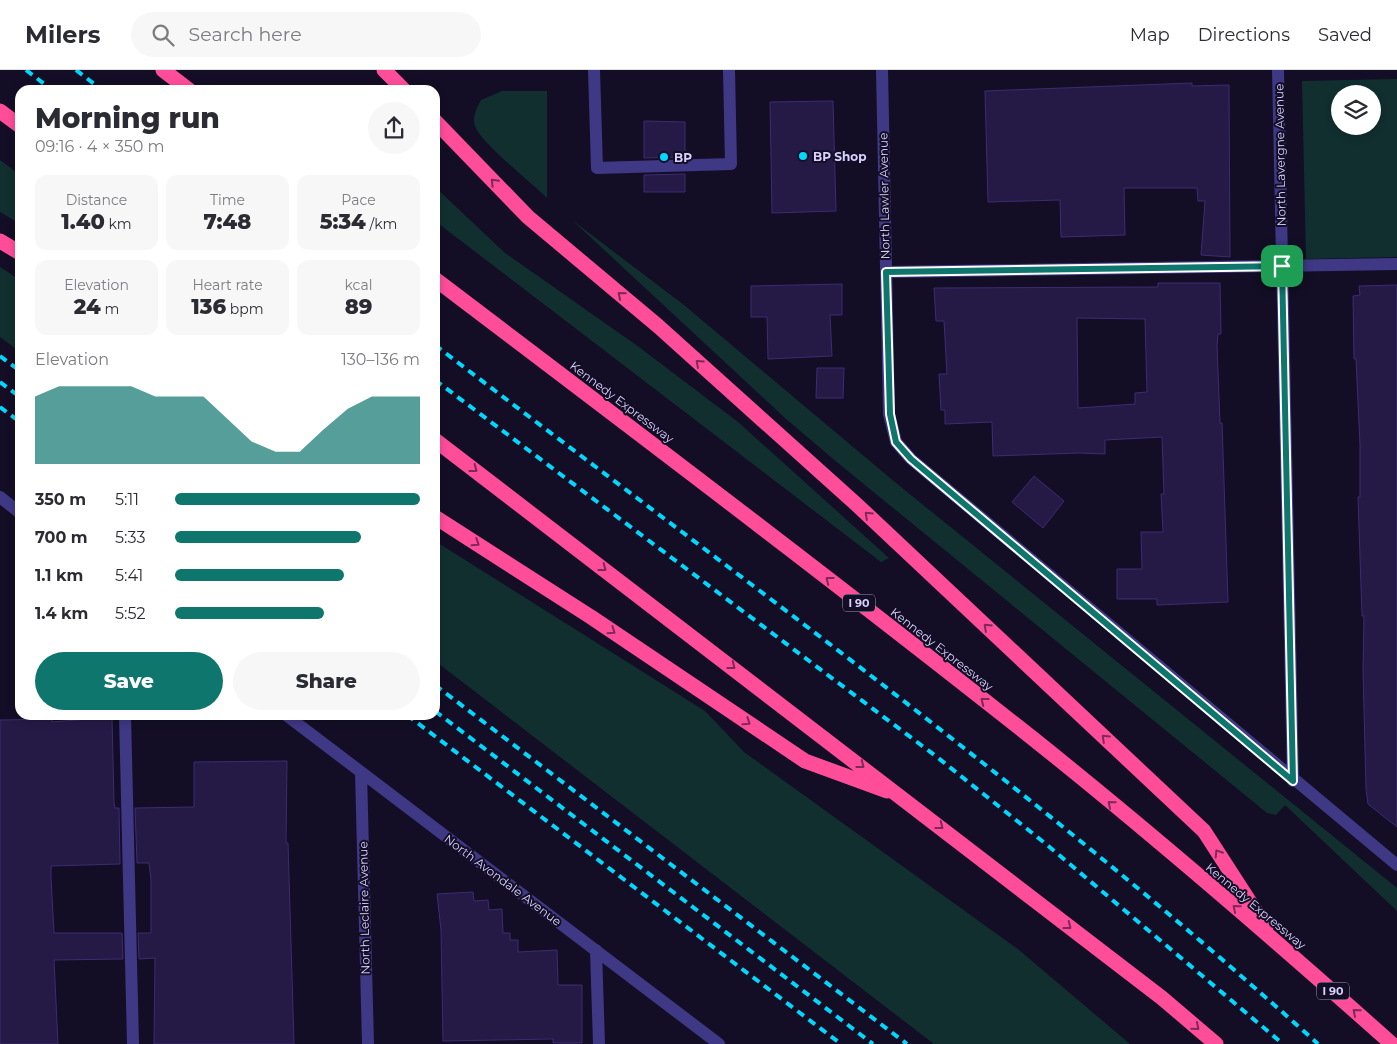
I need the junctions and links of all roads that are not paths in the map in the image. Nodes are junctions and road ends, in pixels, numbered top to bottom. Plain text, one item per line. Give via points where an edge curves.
1 (163, 70) edge
2 (384, 70) edge
3 (594, 70) edge
4 (728, 70) edge
5 (882, 70) edge
6 (1278, 70) edge
7 (182, 85) edge
8 (399, 85) edge
9 (0, 111) edge
10 (15, 122) edge
11 (440, 126) edge
12 (0, 241) edge
13 (15, 250) edge
14 (1397, 264) edge
15 (1282, 266) junction
16 (886, 272) junction
17 (440, 283) edge
18 (440, 444) edge
19 (0, 498) edge
20 (15, 509) edge
21 (440, 520) edge
22 (125, 720) edge
23 (293, 720) edge
24 (361, 772) junction
25 (1293, 781) junction
26 (901, 797) junction
27 (1397, 865) edge
28 (1273, 939) junction
29 (596, 950) junction
30 (133, 1044) edge
31 (368, 1044) edge
32 (598, 1044) edge
33 (719, 1044) edge
34 (1216, 1044) edge
35 (1392, 1044) edge

1 - 7 highway
2 - 8 highway
3 - 4 street via 597,168 731,164
5 - 16 street, North Lawler Avenue
6 - 15 street, North Lavergne Avenue
9 - 10 highway
28 -> 11 highway via 1204,831 856,504 658,326 528,217
12 - 13 highway
14 - 15 street
15 - 16 street
15 - 25 street, North Lavergne Avenue
16 - 25 street, North Lawler Avenue via 890,414 896,442 911,459
28 -> 17 highway, Kennedy Expressway / I 90 via 1033,739 726,499
18 -> 26 highway
19 - 20 street
21 -> 26 highway via 805,761
22 - 30 street
23 - 24 street, North Avondale Avenue
24 - 29 street, North Avondale Avenue
24 - 31 street, North Leclaire Avenue
25 - 27 street
26 -> 34 highway via 1162,998
35 -> 28 highway, Kennedy Expressway / I 90
29 - 32 street
29 - 33 street, North Avondale Avenue

